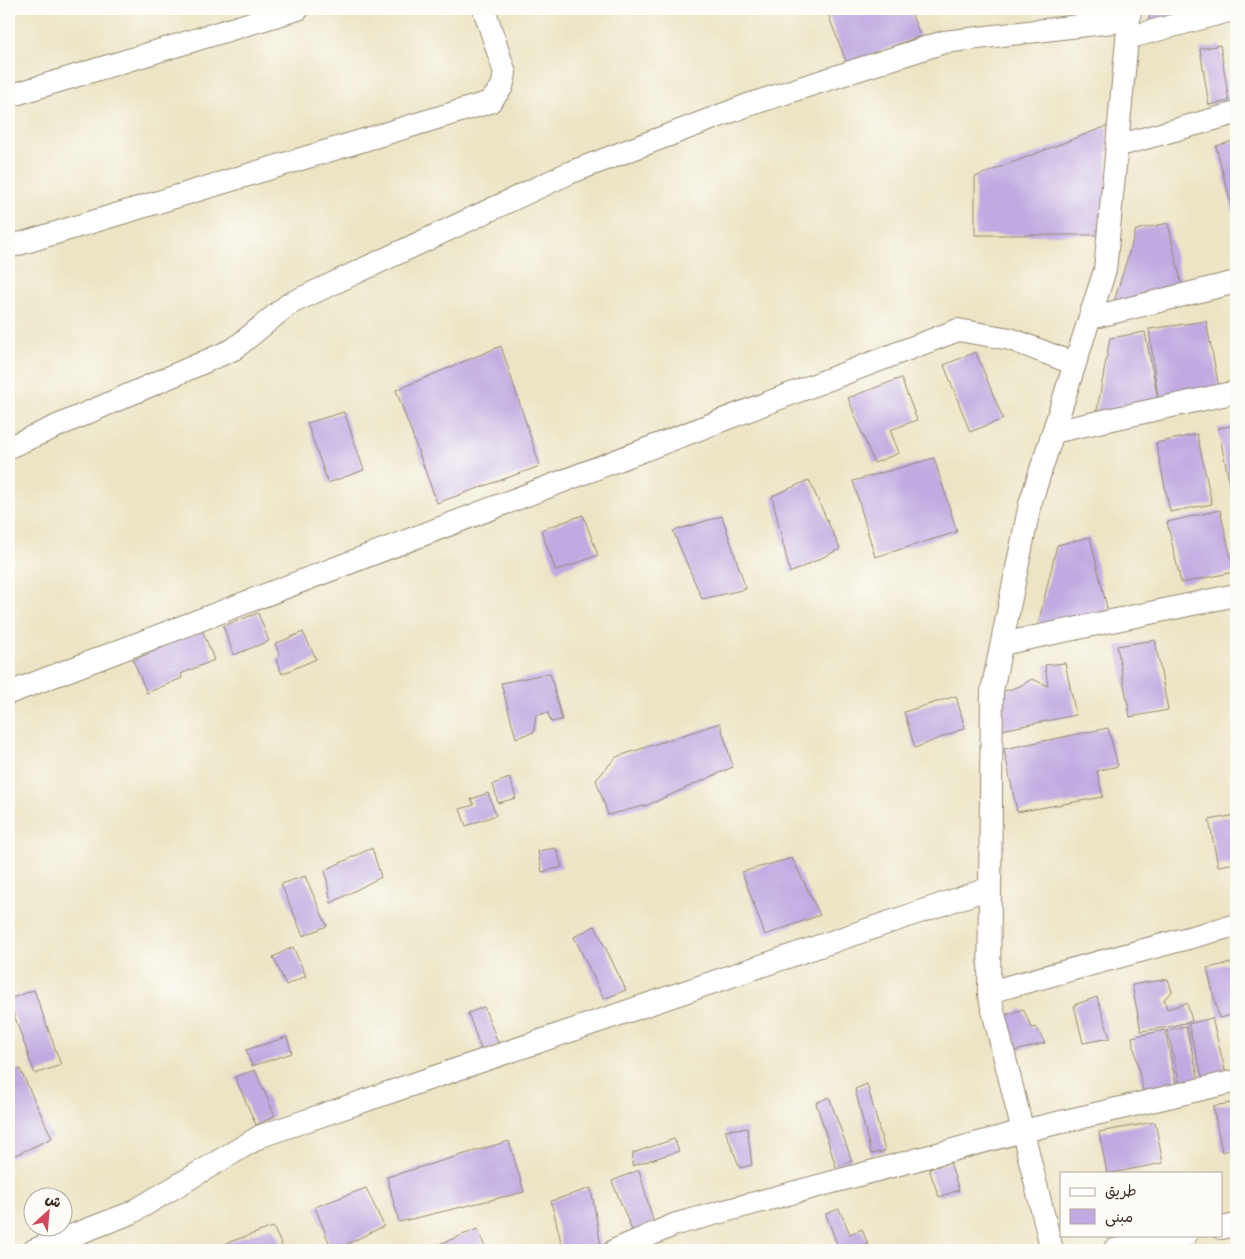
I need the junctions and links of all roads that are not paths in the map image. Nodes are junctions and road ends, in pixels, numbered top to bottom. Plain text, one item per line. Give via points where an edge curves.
1 (298, 9) edge
2 (484, 9) edge
3 (1236, 9) edge
4 (1129, 22) edge
5 (9, 96) edge
6 (1236, 113) edge
7 (1117, 146) junction
8 (9, 247) edge
9 (1236, 282) edge
10 (1090, 318) junction
11 (1075, 364) junction
12 (1236, 392) edge
13 (1053, 432) junction
14 (9, 447) edge
15 (1236, 595) edge
16 (1002, 644) junction
17 (9, 693) edge
18 (990, 888) junction
19 (1236, 926) edge
20 (989, 992) junction
21 (1236, 1081) edge
22 (1023, 1131) junction
23 (1236, 1225) edge
24 (1222, 1228) edge
25 (1181, 1236) edge
26 (34, 1250) edge
27 (615, 1250) edge
28 (1052, 1250) edge
29 (1114, 1250) edge

1 - 5 street
2 - 8 street via 505,73 502,87 490,102
3 - 4 street
4 - 7 street
4 - 14 street via 944,42 748,105 623,152 569,173 289,304 234,350
6 - 7 street
7 - 10 street via 1106,270
9 - 10 street
10 - 11 street
11 - 13 street
11 - 17 street via 1010,339 958,330
12 - 13 street
13 - 16 street via 1030,504
15 - 16 street
16 - 18 street via 992,691
18 - 20 street
18 - 26 street via 261,1136 131,1213
19 - 20 street
20 - 22 street
21 - 22 street
22 - 27 street via 676,1224
22 - 28 street
23 - 24 street
25 - 29 street

